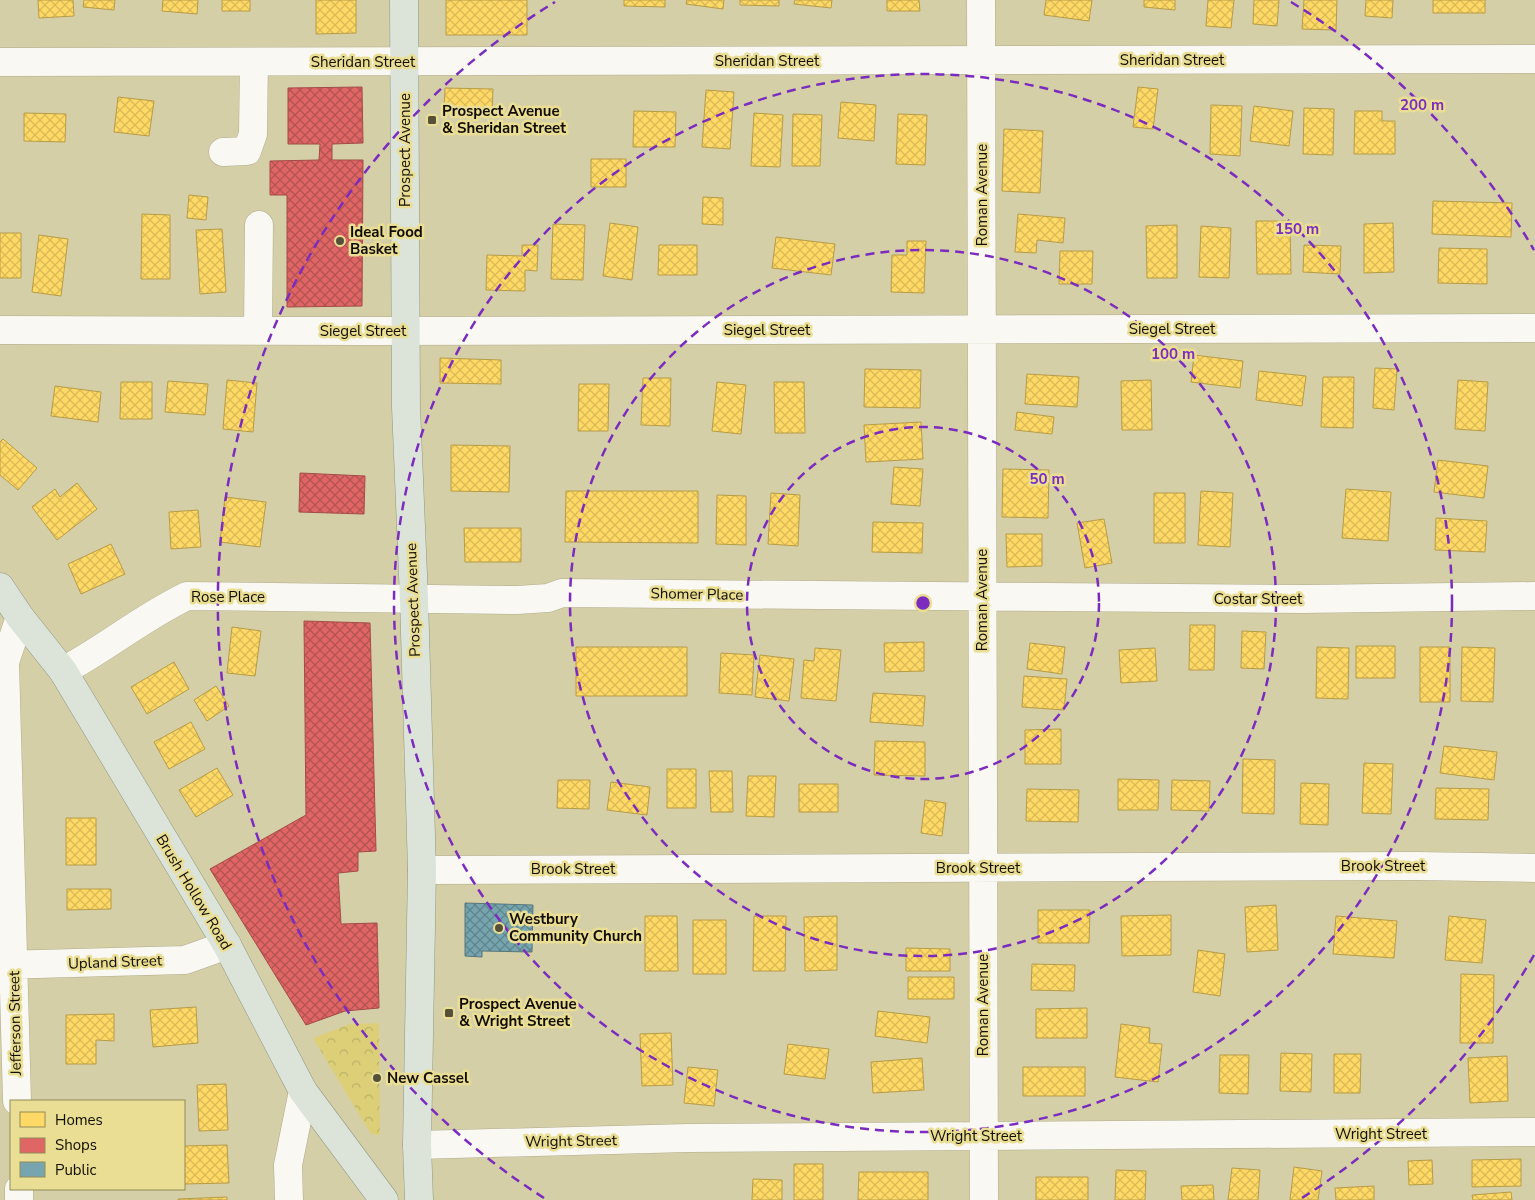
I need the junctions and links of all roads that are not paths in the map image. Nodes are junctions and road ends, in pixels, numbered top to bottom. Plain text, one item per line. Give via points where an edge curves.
1 (404, 0) edge
2 (981, 0) edge
3 (1535, 59) edge
4 (981, 60) junction
5 (0, 62) edge
6 (254, 62) junction
7 (404, 62) junction
8 (223, 152) dead end
9 (260, 225) dead end
10 (1535, 328) edge
11 (0, 330) edge
12 (405, 330) junction
13 (982, 330) junction
14 (258, 331) junction
15 (0, 587) edge
16 (1535, 596) edge
17 (982, 597) junction
18 (414, 599) junction
19 (20, 617) junction
20 (63, 671) junction
21 (983, 867) junction
22 (1535, 868) edge
23 (422, 870) junction
24 (227, 946) junction
25 (7, 965) edge
26 (303, 1091) junction
27 (17, 1100) edge
28 (1535, 1132) edge
29 (983, 1136) junction
30 (417, 1145) junction
31 (289, 1200) edge
32 (384, 1200) edge
33 (419, 1200) edge
34 (984, 1200) edge

1 - 7 main road, Prospect Avenue
2 - 4 street, Roman Avenue
3 - 4 street, Sheridan Street
4 - 7 street, Sheridan Street
4 - 13 street, Roman Avenue
5 - 6 street, Sheridan Street
6 - 7 street, Sheridan Street
6 - 8 street via 253,134 247,151
7 - 12 main road, Prospect Avenue
9 - 14 street
10 - 13 street, Siegel Street
11 - 14 street, Siegel Street
12 - 13 street, Siegel Street
12 - 14 street, Siegel Street
12 - 18 main road, Prospect Avenue
13 - 17 street, Roman Avenue
15 - 19 main road, Brush Hollow Road
16 - 17 street, Costar Street via 1304,599
17 - 18 street, Shomer Place via 562,593 526,600
17 - 21 street, Roman Avenue
18 - 20 street, Rose Place via 187,596
18 - 23 main road, Prospect Avenue
19 - 20 main road, Brush Hollow Road
19 - 25 street, Jefferson Street via 5,662
20 - 24 main road, Brush Hollow Road
21 - 22 street, Brook Street
21 - 23 street, Brook Street
21 - 29 street, Roman Avenue
23 - 30 main road, Prospect Avenue
24 - 25 street, Upland Street via 184,960
24 - 26 main road, Brush Hollow Road
25 - 27 street, Jefferson Street
26 - 31 street via 288,1165
26 - 32 main road, Brush Hollow Road
28 - 29 street, Wright Street
29 - 30 street, Wright Street via 688,1138
29 - 34 street, Roman Avenue
30 - 33 main road, Prospect Avenue

